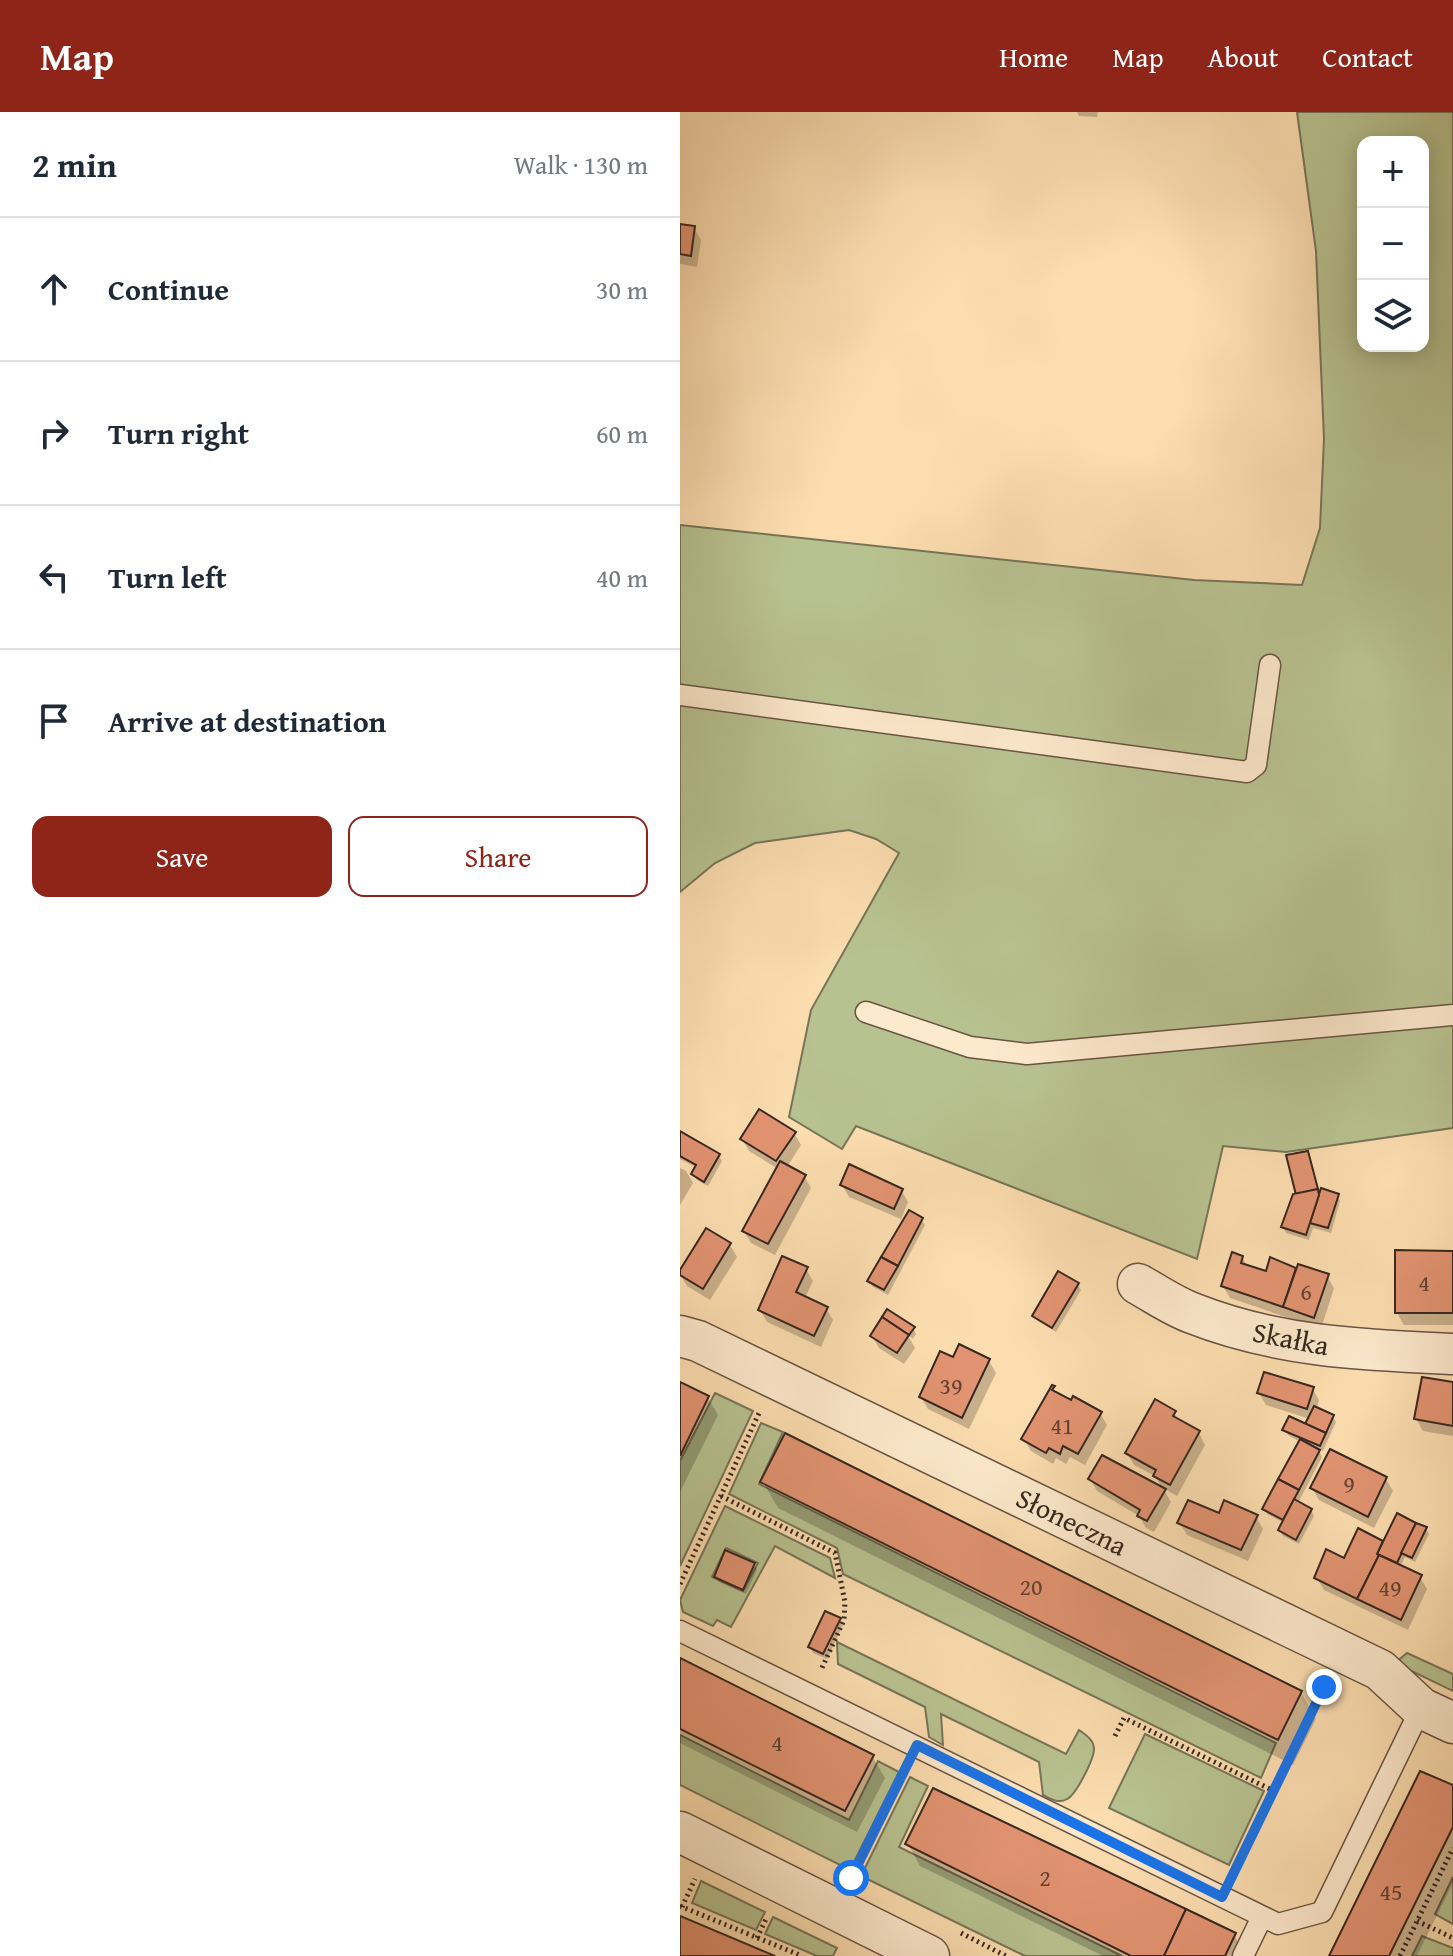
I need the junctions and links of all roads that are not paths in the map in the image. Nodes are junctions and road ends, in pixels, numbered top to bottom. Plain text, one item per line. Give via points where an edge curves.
1 (1270, 665) dead end
2 (680, 695) edge
3 (866, 1012) dead end
4 (1453, 1015) edge
5 (1138, 1284) dead end
6 (680, 1336) edge
7 (1453, 1354) edge
8 (680, 1631) edge
9 (1437, 1716) edge
10 (680, 1832) edge
11 (1262, 1917) junction
12 (929, 1956) edge
13 (1243, 1956) edge

1 - 2 lane via 1256,765 1247,772
3 - 4 lane via 970,1047 1027,1054
5 - 7 street, Skałka via 1191,1313 1310,1345
6 - 9 street, Słoneczna via 1380,1670
8 - 11 lane
9 - 11 lane via 1322,1912 1278,1924
10 - 12 street
11 - 13 lane

